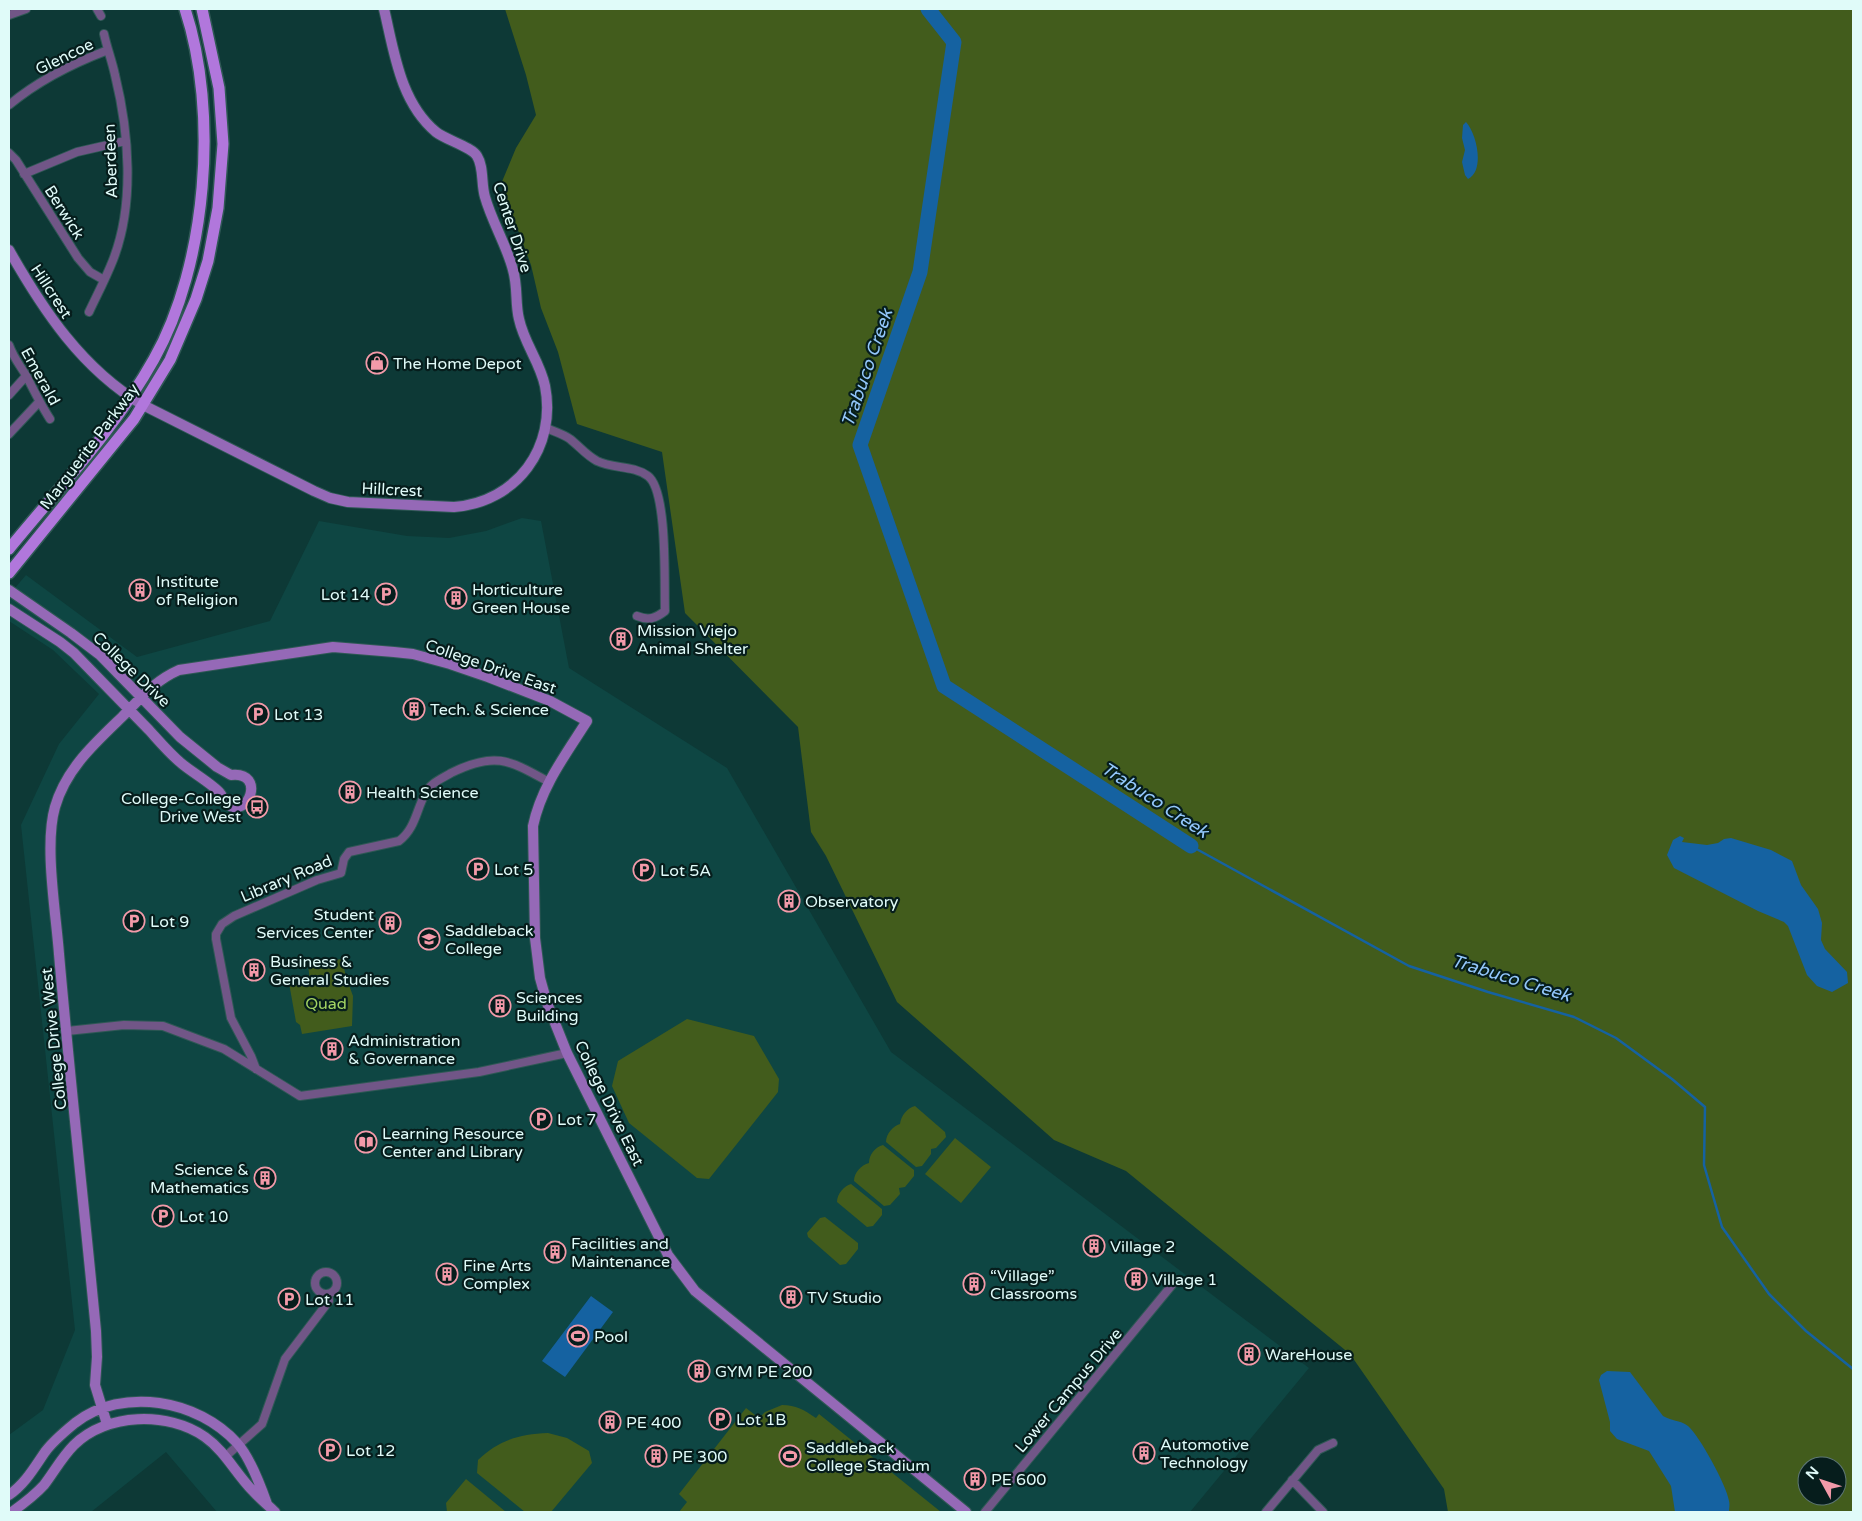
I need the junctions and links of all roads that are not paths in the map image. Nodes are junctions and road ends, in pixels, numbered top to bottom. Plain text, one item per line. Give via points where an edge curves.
1 (26, 9) edge
2 (185, 9) edge
3 (202, 9) edge
4 (384, 9) edge
5 (9, 15) edge
6 (104, 34) dead end
7 (108, 50) junction
8 (9, 105) edge
9 (125, 141) junction
10 (9, 153) edge
11 (24, 174) junction
12 (9, 250) edge
13 (104, 280) junction
14 (89, 312) dead end
15 (9, 345) edge
16 (26, 376) junction
17 (9, 395) edge
18 (130, 398) junction
19 (39, 402) junction
20 (143, 405) junction
21 (50, 419) dead end
22 (546, 428) junction
23 (9, 434) edge
24 (9, 549) edge
25 (9, 573) edge
26 (9, 590) edge
27 (9, 609) edge
28 (637, 616) dead end
29 (140, 698) junction
30 (129, 710) junction
31 (231, 775) junction
32 (549, 782) junction
33 (220, 793) junction
34 (67, 1031) junction
35 (567, 1053) junction
36 (256, 1069) junction
37 (1172, 1285) dead end
38 (328, 1294) dead end
39 (101, 1408) junction
40 (107, 1424) junction
41 (1334, 1443) dead end
42 (239, 1445) junction
43 (226, 1456) junction
44 (1292, 1480) junction
45 (9, 1495) edge
46 (268, 1504) junction
47 (12, 1512) edge
48 (275, 1512) edge
49 (966, 1512) edge
50 (985, 1512) edge
51 (1266, 1512) edge
52 (1323, 1512) edge

1 - 5 street
2 - 18 main road, Marguerite Parkway via 202,91 201,205 185,286 155,358
3 - 20 main road, Marguerite Parkway via 219,88 223,144 218,208 208,261 196,299 170,360
4 - 22 street, Center Drive via 410,100 436,132 477,155 491,218 513,269 518,318 545,384
6 - 7 street, Aberdeen
7 - 8 street, Glencoe via 54,73
7 - 9 street, Aberdeen via 120,100
9 - 11 street via 77,152
9 - 13 street, Aberdeen via 124,218 114,259
10 - 11 street, Berwick
11 - 13 street, Berwick via 78,258 90,272
12 - 18 street, Hillcrest via 60,331 103,376
13 - 14 street, Aberdeen
15 - 16 street, Emerald
16 - 17 street
16 - 19 street, Emerald
18 - 20 street, Hillcrest
18 - 24 main road, Marguerite Parkway via 100,440
19 - 21 street, Emerald
19 - 23 street
20 - 22 street, Hillcrest via 330,498 348,502 470,506 500,493 515,482 538,452
20 - 25 main road, Marguerite Parkway
22 - 28 street via 570,440 598,462 638,470 650,477 656,486 662,506 665,611 656,618
26 - 29 street, College Drive via 100,655
27 - 30 street, College Drive via 74,653
29 - 30 street, College Drive West
29 - 31 street, College Drive via 180,737
29 - 32 street, College Drive East via 164,676 179,670 333,647 413,654 497,680 550,701 587,721
30 - 33 street, College Drive via 181,763
30 - 34 street, College Drive West via 74,767 64,784 53,817 52,868
31 - 33 street via 222,784
31 - 33 street, College Drive via 242,776 249,782 252,792 248,801 240,806 230,805
32 - 35 street, College Drive East via 533,826 535,938 540,978
32 - 36 street, Library Road via 518,764 500,760 466,766 429,787 414,824 399,842 349,852 338,875 294,889 222,924 216,939 231,1018
34 - 36 street via 124,1025 163,1026 224,1049
34 - 39 street, College Drive West via 96,1331 95,1385
35 - 36 street via 479,1072 300,1096
35 - 49 street, College Drive East via 668,1255 690,1285
37 - 50 street, Lower Campus Drive
38 - 42 street via 329,1301 285,1359 262,1424
39 - 40 street, College Drive West
39 - 42 street via 152,1402 176,1406 203,1416
39 - 45 street via 60,1435 32,1473
40 - 43 street via 158,1420 182,1426 205,1437
40 - 47 street via 73,1445 43,1485
41 - 44 street via 1318,1450
42 - 43 street
42 - 46 street
43 - 46 street via 253,1491
44 - 51 street
44 - 52 street
46 - 48 street

